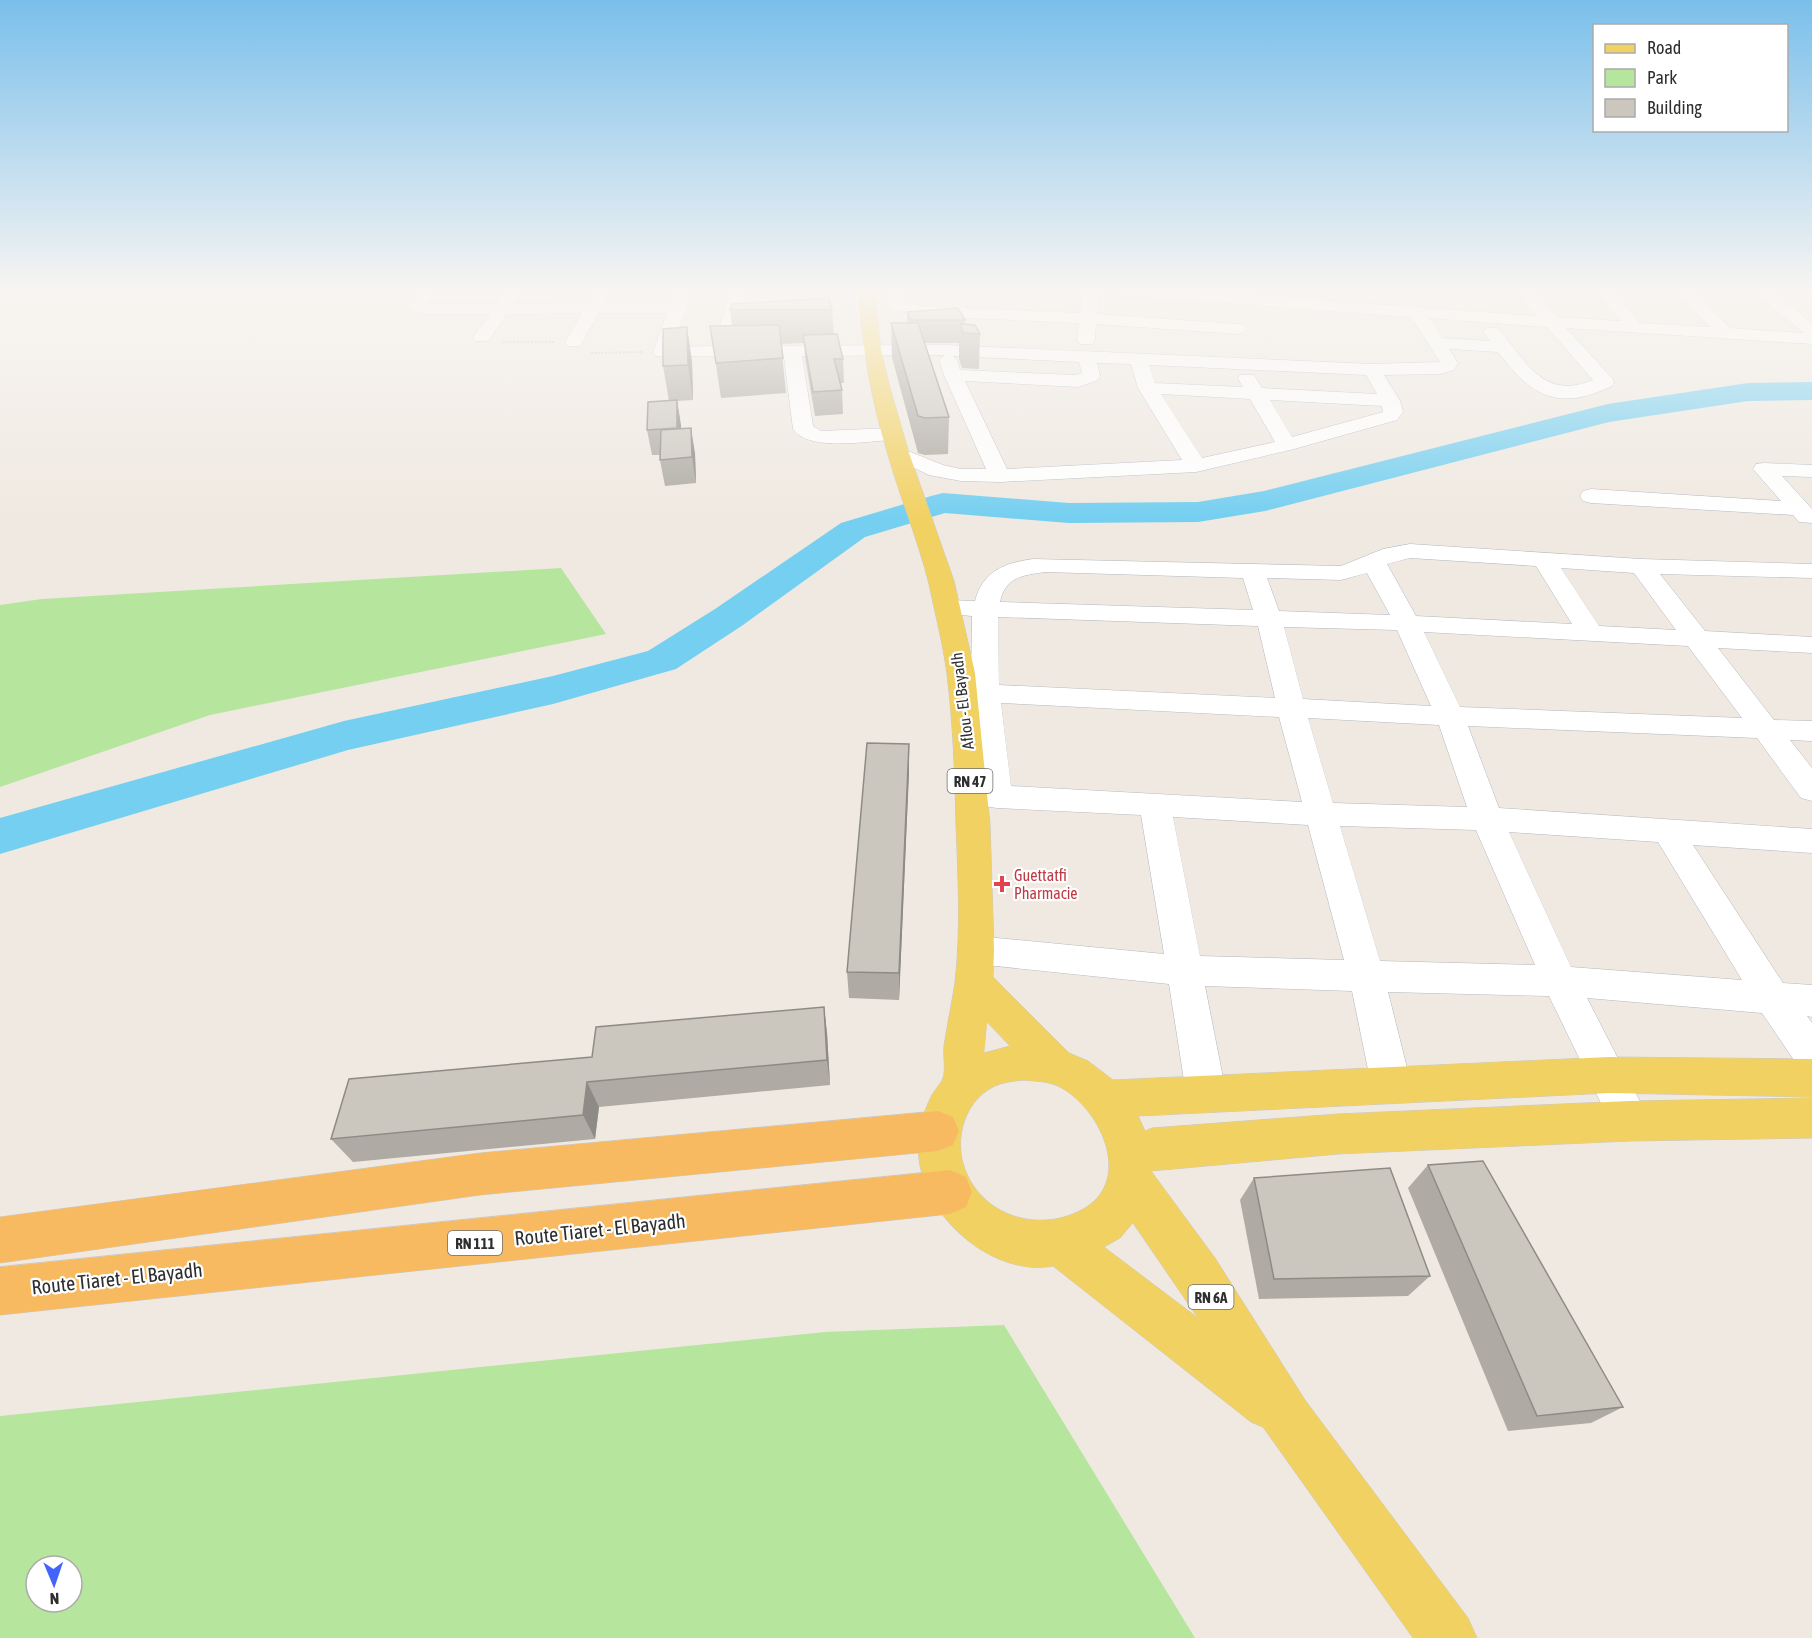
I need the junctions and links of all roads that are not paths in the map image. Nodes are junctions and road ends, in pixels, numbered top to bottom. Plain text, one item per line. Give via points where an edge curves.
1 (794, 366) edge
2 (876, 366) edge
3 (951, 366) edge
4 (1090, 366) edge
5 (1141, 366) edge
6 (1240, 366) edge
7 (1293, 366) edge
8 (1446, 366) edge
9 (1521, 366) edge
10 (1591, 366) edge
11 (1372, 370) junction
12 (953, 375) junction
13 (1147, 388) junction
14 (1254, 392) junction
15 (1390, 401) junction
16 (1287, 445) junction
17 (897, 451) junction
18 (1196, 466) junction
19 (1812, 471) edge
20 (1000, 476) junction
21 (1591, 496) dead end
22 (1806, 515) edge
23 (1544, 560) junction
24 (1374, 563) junction
25 (1641, 566) junction
26 (1812, 571) edge
27 (1252, 572) junction
28 (944, 595) junction
29 (985, 609) junction
30 (1269, 619) junction
31 (1407, 623) junction
32 (1591, 633) junction
33 (1696, 639) junction
34 (1812, 645) edge
35 (975, 692) junction
36 (1291, 708) junction
37 (1450, 716) junction
38 (1765, 728) junction
39 (1812, 731) edge
40 (1812, 790) edge
41 (984, 796) junction
42 (1155, 804) junction
43 (1321, 814) junction
44 (1487, 819) junction
45 (1667, 831) junction
46 (1812, 841) edge
47 (975, 966) junction
48 (1186, 971) junction
49 (1366, 974) junction
50 (1560, 981) junction
51 (1773, 998) junction
52 (1812, 1001) edge
53 (1812, 1054) edge
54 (1055, 1066) junction
55 (1609, 1075) junction
56 (1812, 1078) edge
57 (1391, 1084) junction
58 (963, 1085) junction
59 (1320, 1087) junction
60 (1206, 1093) junction
61 (1107, 1099) junction
62 (1812, 1118) edge
63 (1630, 1121) junction
64 (938, 1131) junction
65 (1338, 1134) junction
66 (1130, 1169) junction
67 (950, 1192) junction
68 (0, 1240) edge
69 (1061, 1244) junction
70 (0, 1290) edge
71 (1287, 1418) junction
72 (1448, 1638) edge

1 - 17 street via 803,429 818,437
2 - 17 main road, RN 47
3 - 12 street
4 - 12 street via 1090,376 1078,381
5 - 13 street
6 - 14 street
7 - 11 street
8 - 11 street
9 - 10 street via 1535,383 1560,392 1588,389 1605,382
11 - 15 street
12 - 20 street
13 - 14 street
13 - 18 street
14 - 15 street
14 - 16 street
15 - 16 street via 1390,416
16 - 18 street
17 - 20 street via 943,472
17 - 28 main road, Aflou - El Bayadh / RN 47
18 - 20 street
19 - 22 street via 1764,470
21 - 22 street
23 - 24 street via 1410,551 1383,556
23 - 25 street
23 - 32 street
24 - 27 street via 1341,573
24 - 31 street
25 - 26 street
25 - 33 street
27 - 29 street via 1032,566 1015,569 994,583
27 - 30 street
28 - 29 street
28 - 35 main road, Aflou - El Bayadh / RN 47
29 - 30 street
29 - 35 street
30 - 31 street
30 - 36 street
31 - 32 street
31 - 37 street
32 - 33 street
33 - 34 street
33 - 38 street
35 - 36 street
35 - 41 main road, Aflou - El Bayadh / RN 47
36 - 37 street
36 - 43 street
37 - 38 street
37 - 44 street
38 - 39 street
38 - 40 street
41 - 42 street
41 - 47 main road, Aflou - El Bayadh / RN 47
42 - 43 street
42 - 48 street
43 - 44 street
43 - 49 street
44 - 45 street
44 - 50 street
45 - 46 street
45 - 51 street
47 - 48 street
47 - 54 main road
47 - 58 main road, Aflou - El Bayadh / RN 47
48 - 49 street
48 - 60 street
49 - 50 street
49 - 57 street
50 - 51 street
50 - 55 street
51 - 52 street
51 - 53 street
54 - 58 main road via 1022,1062 990,1069
54 - 61 main road via 1092,1085
55 - 56 main road
55 - 57 main road
55 - 63 street
57 - 59 main road
58 - 64 main road via 947,1106
59 - 60 main road
59 - 65 main road
60 - 61 main road
61 - 66 main road via 1123,1125
62 - 63 main road
63 - 65 main road
64 - 67 main road via 938,1162
64 - 68 highway via 480,1174
65 - 66 main road via 1152,1149
66 - 69 main road via 1120,1202 1106,1221
66 - 71 main road, RN 6A
67 - 69 main road via 972,1218 999,1236 1029,1245
67 - 70 highway, Route Tiaret - El Bayadh / RN 111
69 - 71 main road, RN 6A
71 - 72 main road, RN 6A

